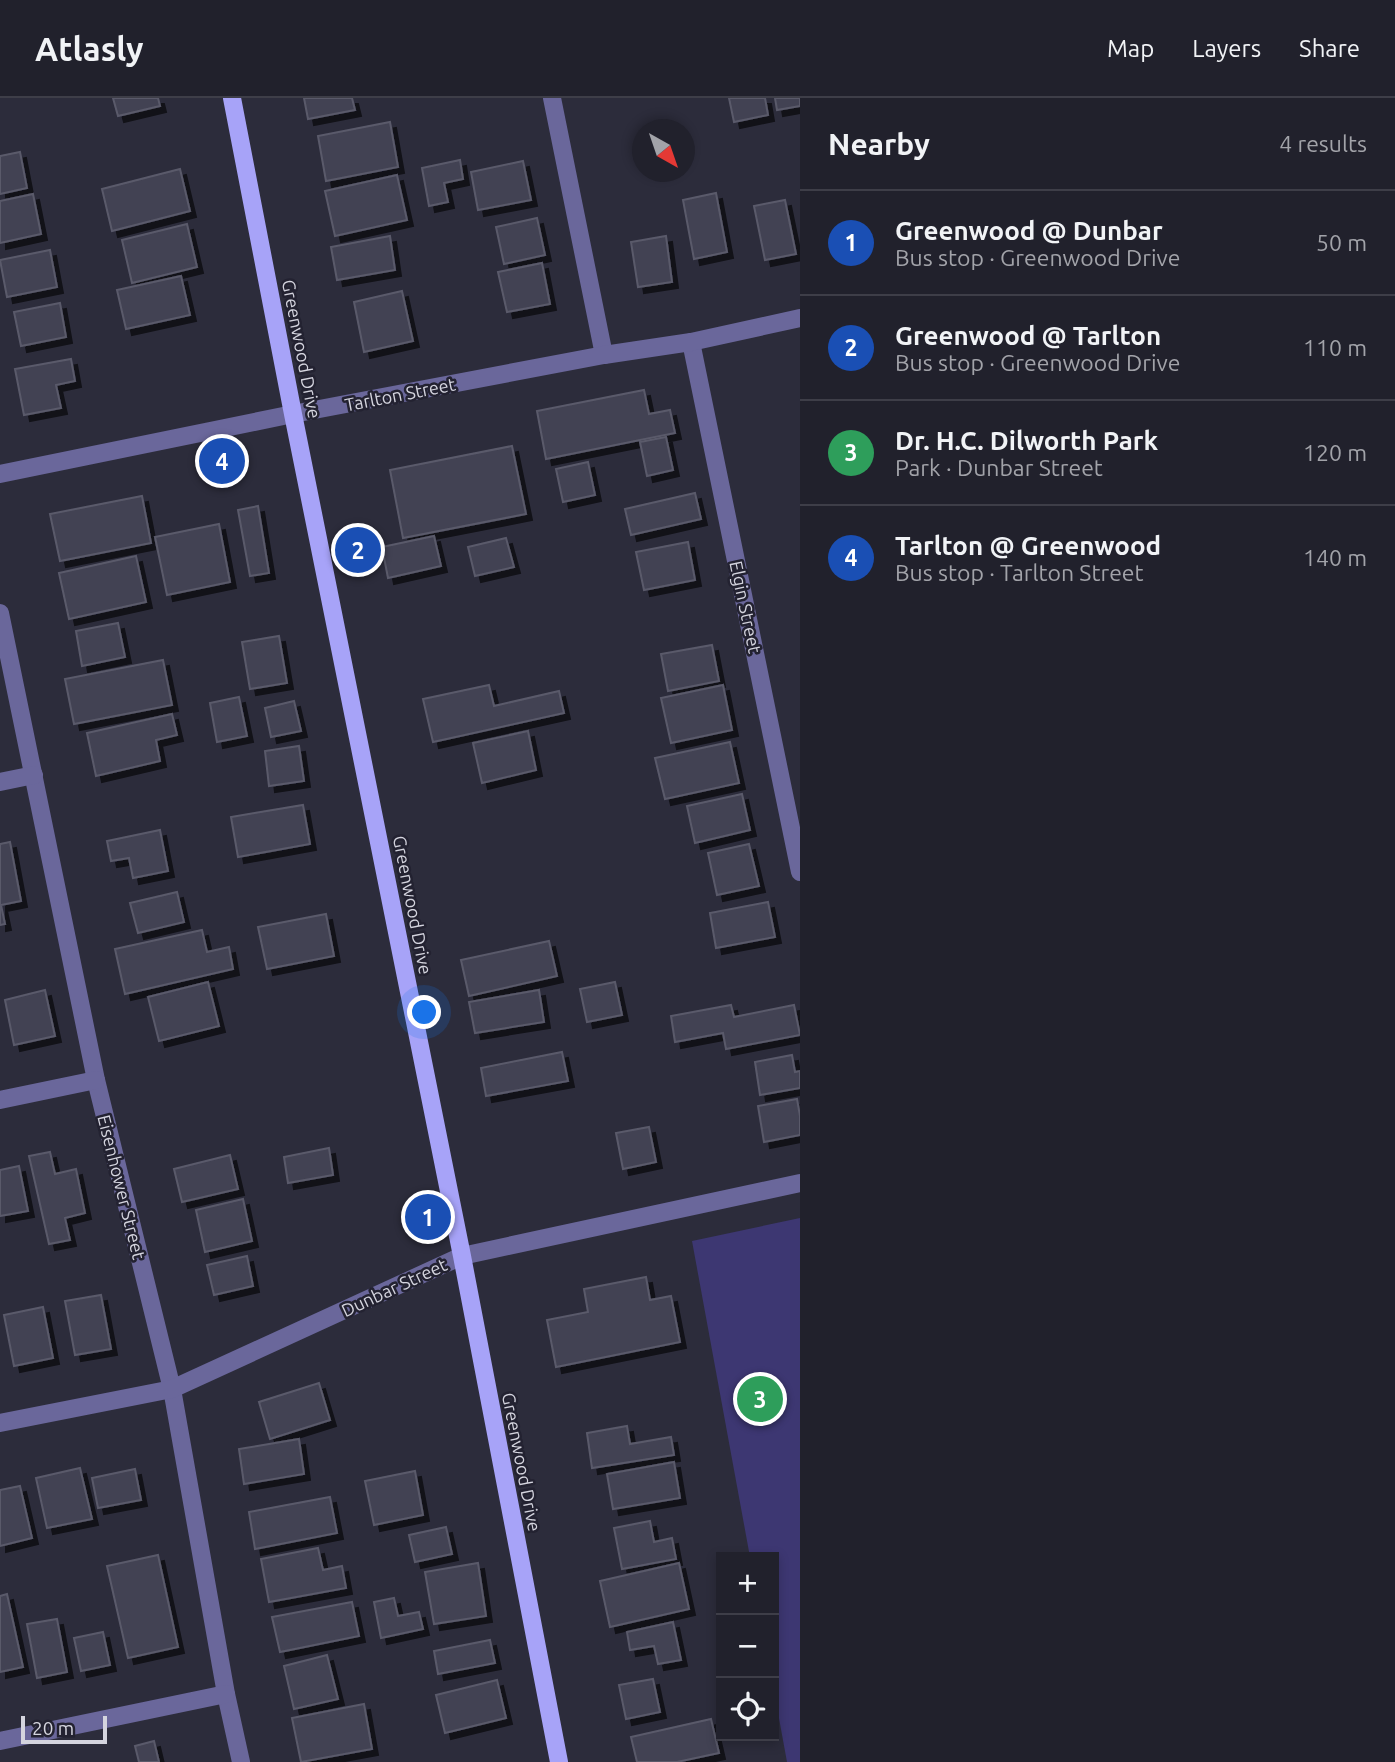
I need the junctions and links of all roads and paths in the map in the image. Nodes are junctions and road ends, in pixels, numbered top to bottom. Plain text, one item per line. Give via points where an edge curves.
1 (232, 98) edge
2 (552, 98) edge
3 (800, 318) edge
4 (691, 342) junction
5 (604, 355) junction
6 (293, 414) junction
7 (0, 474) edge
8 (0, 612) edge
9 (34, 775) junction
10 (0, 782) edge
11 (800, 872) edge
12 (96, 1080) junction
13 (0, 1100) edge
14 (800, 1184) edge
15 (461, 1256) junction
16 (172, 1389) junction
17 (0, 1423) edge
18 (226, 1694) junction
19 (0, 1741) edge
20 (242, 1762) edge
21 (559, 1762) edge

1 - 6 main road, Greenwood Drive
2 - 5 street
3 - 4 street, Tarlton Street
4 - 5 street, Tarlton Street
4 - 11 street, Elgin Street
5 - 6 street, Tarlton Street
6 - 7 street, Tarlton Street
6 - 15 main road, Greenwood Drive
8 - 9 street, Eisenhower Street
9 - 10 street
9 - 12 street, Eisenhower Street
12 - 13 street
12 - 16 street, Eisenhower Street
14 - 15 street, Dunbar Street
15 - 16 street, Dunbar Street
15 - 21 main road, Greenwood Drive
16 - 17 street, Dunbar Street
16 - 18 street, Eisenhower Street
18 - 19 street
18 - 20 street, Eisenhower Street

